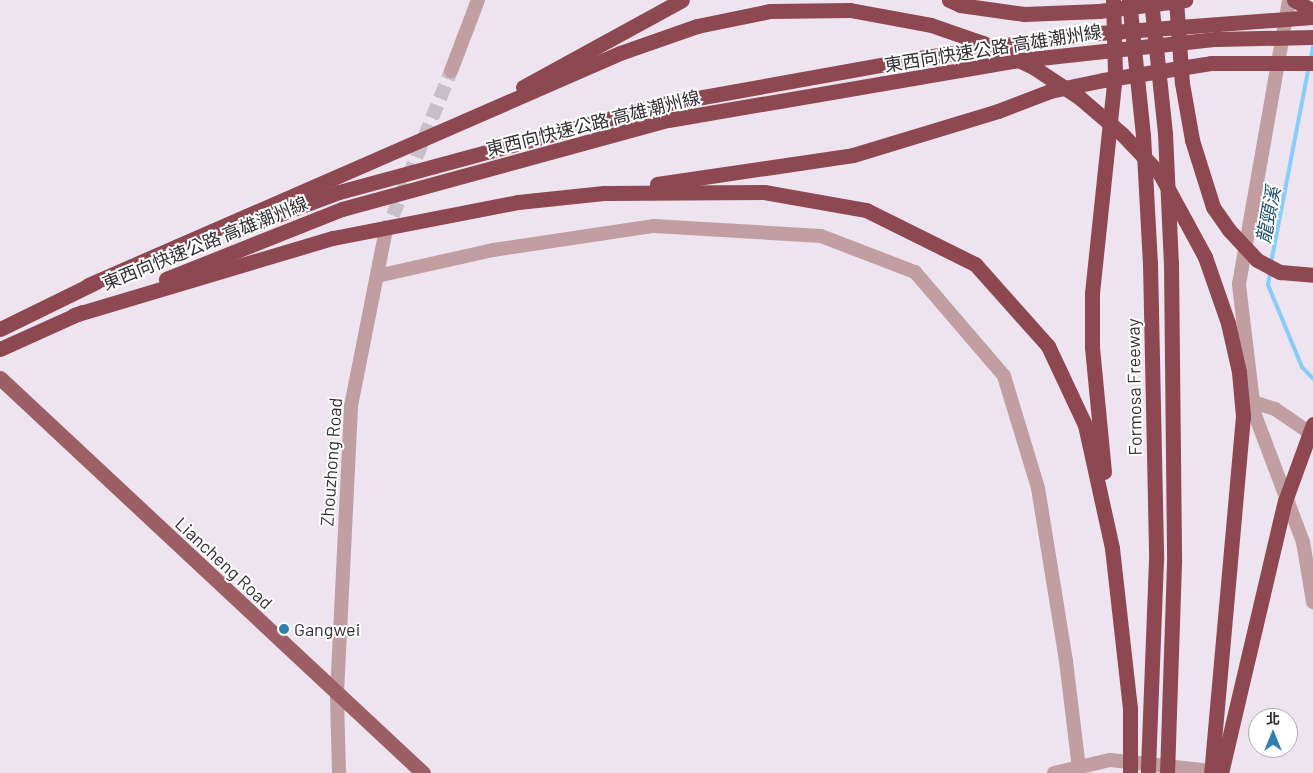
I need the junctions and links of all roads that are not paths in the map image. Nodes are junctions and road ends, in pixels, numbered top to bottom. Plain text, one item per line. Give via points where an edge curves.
1 (478, 0) edge
2 (682, 0) edge
3 (949, 0) edge
4 (1113, 0) edge
5 (1129, 0) edge
6 (1151, 0) edge
7 (1176, 0) edge
8 (1186, 0) edge
9 (1289, 0) edge
10 (1294, 0) edge
11 (1313, 11) edge
12 (1313, 17) edge
13 (1313, 37) edge
14 (1313, 63) edge
15 (451, 71) tunnel mouth
16 (455, 126) junction
17 (604, 192) junction
18 (384, 235) tunnel mouth
19 (1313, 275) edge
20 (377, 276) junction
21 (88, 286) junction
22 (74, 315) junction
23 (0, 329) edge
24 (0, 349) edge
25 (0, 379) edge
26 (1253, 402) junction
27 (1313, 424) edge
28 (1313, 435) edge
29 (1112, 548) junction
30 (1313, 602) edge
31 (337, 694) junction
32 (1079, 768) junction
33 (339, 773) edge
34 (423, 773) edge
35 (1054, 773) edge
36 (1130, 773) edge
37 (1148, 773) edge
38 (1167, 773) edge
39 (1211, 773) edge
40 (1222, 773) edge
41 (1228, 773) edge

1 - 15 street
2 - 16 highway
3 - 8 highway via 960,5 1024,14 1099,11
4 - 29 highway via 1115,74 1096,239 1092,347
5 - 37 highway, Formosa Freeway via 1143,135 1150,263 1156,560
6 - 38 highway via 1165,133 1171,264 1174,563
7 - 19 highway via 1182,83 1192,140 1213,207 1229,230 1258,260 1280,272
9 - 26 street via 1239,284
10 - 11 highway
12 - 21 highway, 東西向快速公路 高雄潮州線 via 1073,35 913,59 664,104 339,192
13 - 22 highway, 東西向快速公路 高雄潮州線 via 1216,39 1012,61 668,120 342,209
14 - 17 highway via 1274,60 1211,63 1103,80 1050,91 998,111 853,155
16 - 21 highway
16 - 39 highway via 670,33 729,18 795,9 850,10 931,25 983,43 1033,67 1080,98 1160,174 1205,257 1228,323 1239,372 1243,416
17 - 22 highway via 518,202 333,238
17 - 29 highway via 764,192 866,210 975,264 1048,346 1085,425
18 - 20 street, Zhouzhong Road
20 - 31 street, Zhouzhong Road via 351,406
20 - 32 street via 493,250 654,226 821,236 915,272 1004,376 1038,488 1066,661
21 - 23 highway, 東西向快速公路 高雄潮州線
22 - 24 highway, 東西向快速公路 高雄潮州線
25 - 31 main road, Liancheng Road
26 - 28 street via 1275,409
26 - 30 street via 1303,542
27 - 40 highway via 1285,501
29 - 36 highway via 1130,709
31 - 33 street, Zhouzhong Road
31 - 34 main road, Liancheng Road
32 - 35 street
32 - 41 street via 1110,760

